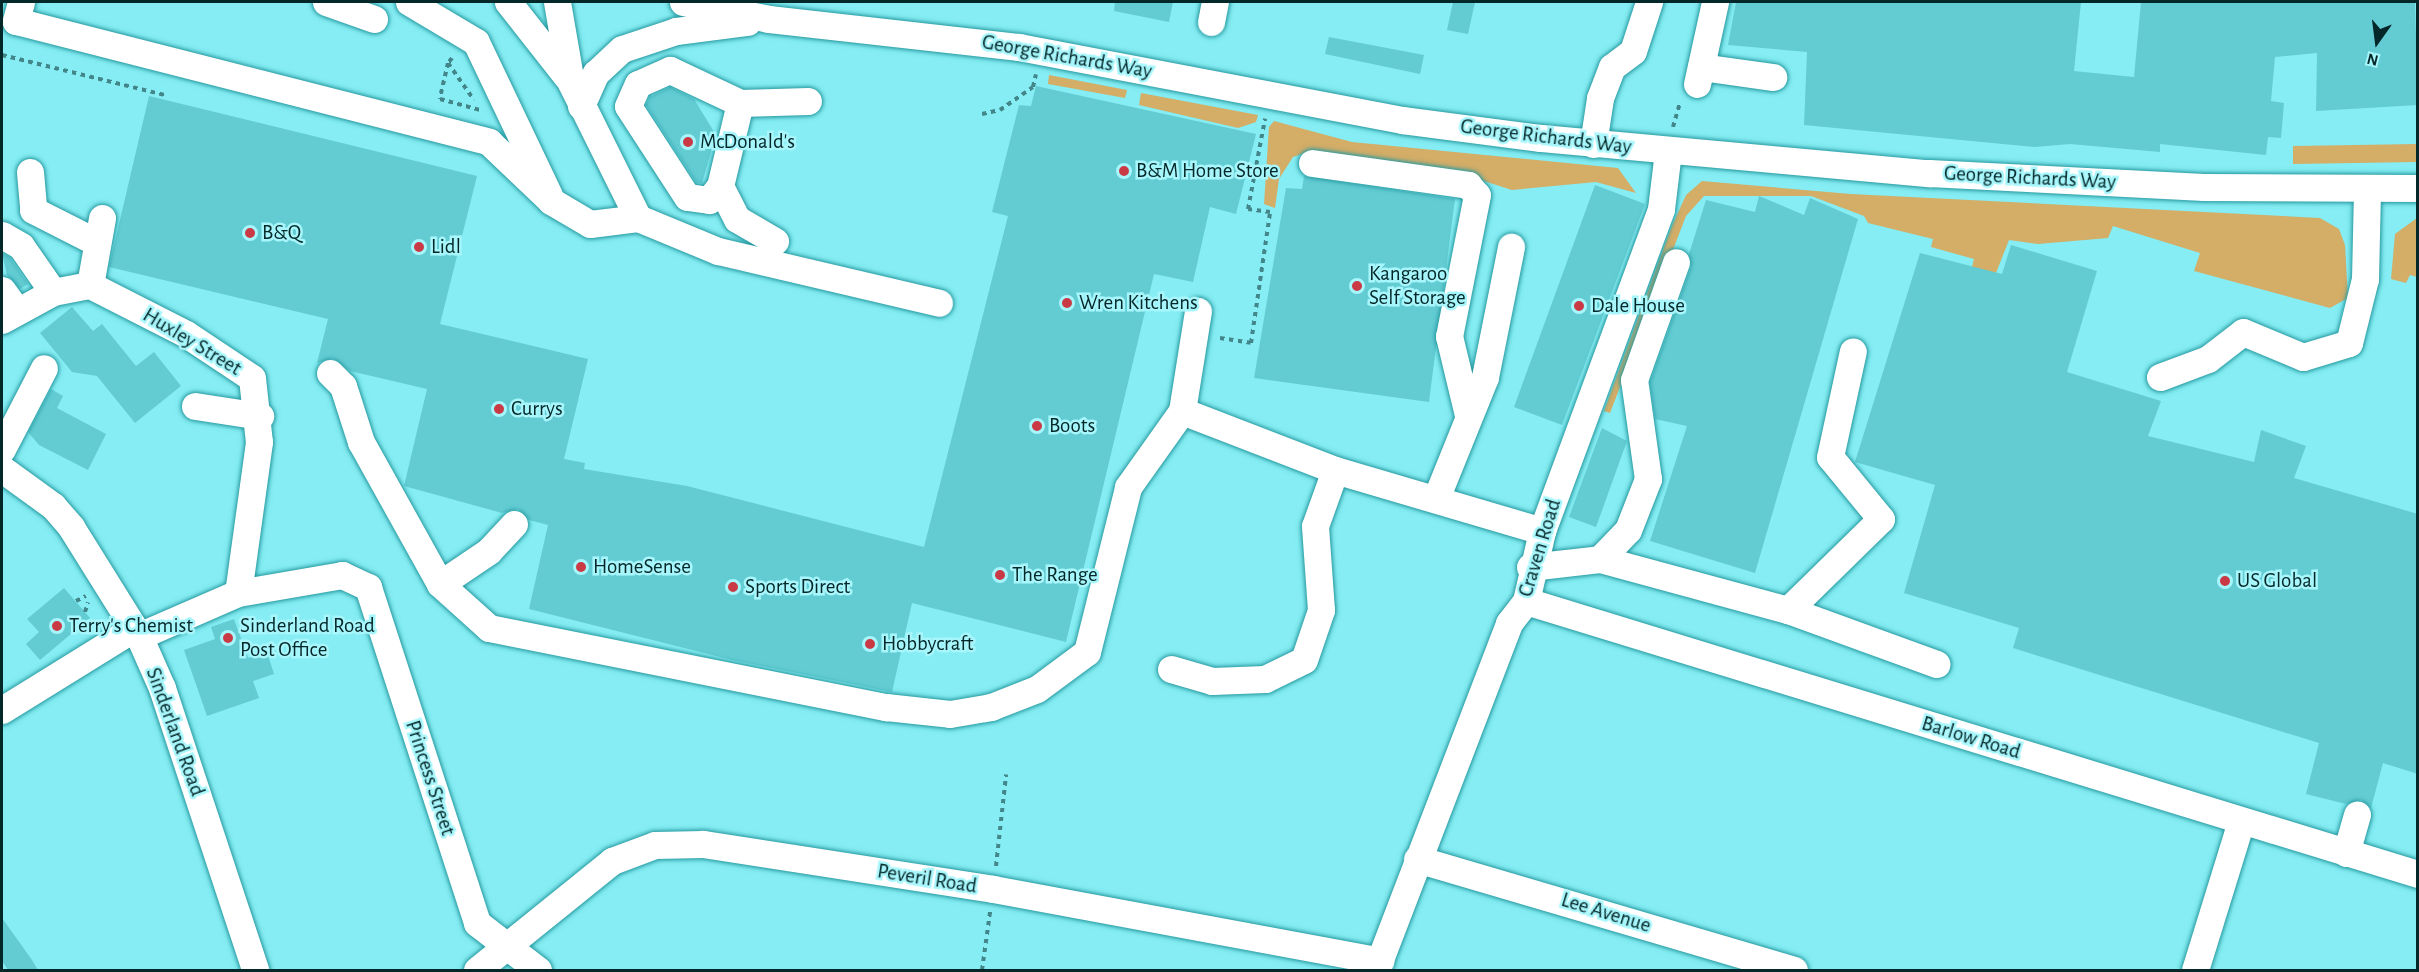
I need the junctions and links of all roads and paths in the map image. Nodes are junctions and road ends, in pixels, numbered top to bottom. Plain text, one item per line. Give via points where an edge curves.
1 (21, 2) edge
2 (409, 2) edge
3 (508, 2) edge
4 (557, 2) edge
5 (683, 2) edge
6 (1649, 2) edge
7 (1715, 2) edge
8 (340, 4) edge
9 (374, 19) dead end
10 (769, 19) junction
11 (459, 51) dead end
12 (1042, 51) junction
13 (2, 55) edge
14 (448, 63) junction
15 (1699, 76) junction
16 (1773, 77) dead end
17 (576, 94) junction
18 (165, 95) dead end
19 (808, 101) dead end
20 (741, 103) junction
21 (982, 114) dead end
22 (1264, 140) dead end
23 (1593, 144) junction
24 (1668, 151) junction
25 (1312, 163) dead end
26 (30, 172) dead end
27 (720, 186) junction
28 (2367, 188) junction
29 (2418, 188) edge
30 (551, 201) junction
31 (638, 218) junction
32 (2, 236) edge
33 (775, 241) dead end
34 (1510, 247) dead end
35 (1676, 262) dead end
36 (90, 285) junction
37 (2, 290) edge
38 (53, 292) junction
39 (939, 303) dead end
40 (9, 316) edge
41 (1197, 322) joint
42 (1852, 351) dead end
43 (44, 368) dead end
44 (330, 373) dead end
45 (2160, 377) dead end
46 (195, 406) dead end
47 (1182, 411) junction
48 (1468, 415) junction
49 (260, 416) junction
50 (2, 449) edge
51 (2, 469) edge
52 (1335, 470) junction
53 (1437, 496) junction
54 (514, 524) dead end
55 (1542, 531) junction
56 (1600, 559) junction
57 (1530, 567) junction
58 (440, 584) junction
59 (238, 592) junction
60 (86, 596) dead end
61 (76, 601) dead end
62 (88, 602) dead end
63 (1526, 602) junction
64 (1788, 610) junction
65 (85, 612) dead end
66 (137, 632) junction
67 (1936, 664) dead end
68 (1171, 669) dead end
69 (2, 710) edge
70 (1006, 775) dead end
71 (2357, 815) dead end
72 (2241, 821) junction
73 (2346, 853) junction
74 (1417, 859) junction
75 (2418, 874) edge
76 (993, 889) junction
77 (502, 948) junction
78 (1720, 960) edge
79 (1378, 966) edge
80 (255, 970) edge
81 (477, 970) edge
82 (538, 970) edge
83 (982, 970) edge
84 (1794, 970) edge
85 (2196, 970) edge

1 - 30 street via 16,21 489,142
2 - 30 street via 476,42
3 - 17 street
4 - 17 street
5 - 10 street, George Richards Way
6 - 23 street via 1633,51 1612,67 1600,98
7 - 15 street
8 - 9 street
10 - 12 street, George Richards Way
10 - 17 street via 676,31 622,49
11 - 14 path
12 - 21 path via 1033,87
12 - 23 street, George Richards Way via 1402,120
13 - 18 path
14 - 14 path via 468,91 481,111 441,99
15 - 16 street
15 - 24 path via 1682,92
17 - 31 street
19 - 20 street
20 - 27 street
20 - 27 street via 670,70 638,84 628,106 687,197 710,200
22 - 41 path via 1248,209 1270,212 1251,343
23 - 24 street, George Richards Way
24 - 28 street, George Richards Way via 1977,176 2204,188
24 - 55 street, Craven Road via 1660,209
25 - 48 street via 1468,185 1477,195 1449,336
26 - 36 street via 33,210 99,230
27 - 33 street via 737,219
28 - 29 street, George Richards Way
28 - 45 street via 2365,279 2349,343 2303,357 2243,332 2208,359
30 - 31 street via 590,224
31 - 39 street via 718,251
32 - 38 street via 21,246
34 - 48 street via 1485,377
35 - 56 street via 1634,380 1648,479 1628,530
36 - 38 street
36 - 49 street, Huxley Street via 224,357 252,378
37 - 40 street
38 - 40 street
41 - 47 street
42 - 64 street via 1830,457 1881,519
43 - 50 street
44 - 58 street via 343,386 361,442
46 - 49 street
47 - 52 street
47 - 58 street via 1128,486 1087,652 1037,689 991,708 950,714 886,707 489,628
48 - 53 street
49 - 59 street, Huxley Street
51 - 66 street, Sinderland Road via 53,506
52 - 53 street
52 - 68 street via 1316,526 1321,610 1304,660 1265,679 1212,681
53 - 55 street
54 - 58 street via 489,551
55 - 57 street, Craven Road
56 - 57 street
56 - 64 street
57 - 63 street, Craven Road
59 - 66 street
59 - 77 street, Princess Street via 342,575 369,587 477,923
60 - 61 path
62 - 65 path
63 - 72 street, Barlow Road
63 - 74 street, Craven Road via 1509,623
64 - 67 street
66 - 69 street
66 - 80 street, Sinderland Road via 165,699
70 - 76 path
71 - 73 street
72 - 73 street, Barlow Road
72 - 85 street
73 - 75 street, Barlow Road
74 - 78 street, Lee Avenue
74 - 79 street, Craven Road
76 - 77 street, Peveril Road via 703,844 655,845 612,861
76 - 79 street, Peveril Road
76 - 83 path
77 - 81 street, Peveril Road
77 - 82 street, Princess Street
78 - 84 street, Lee Avenue

